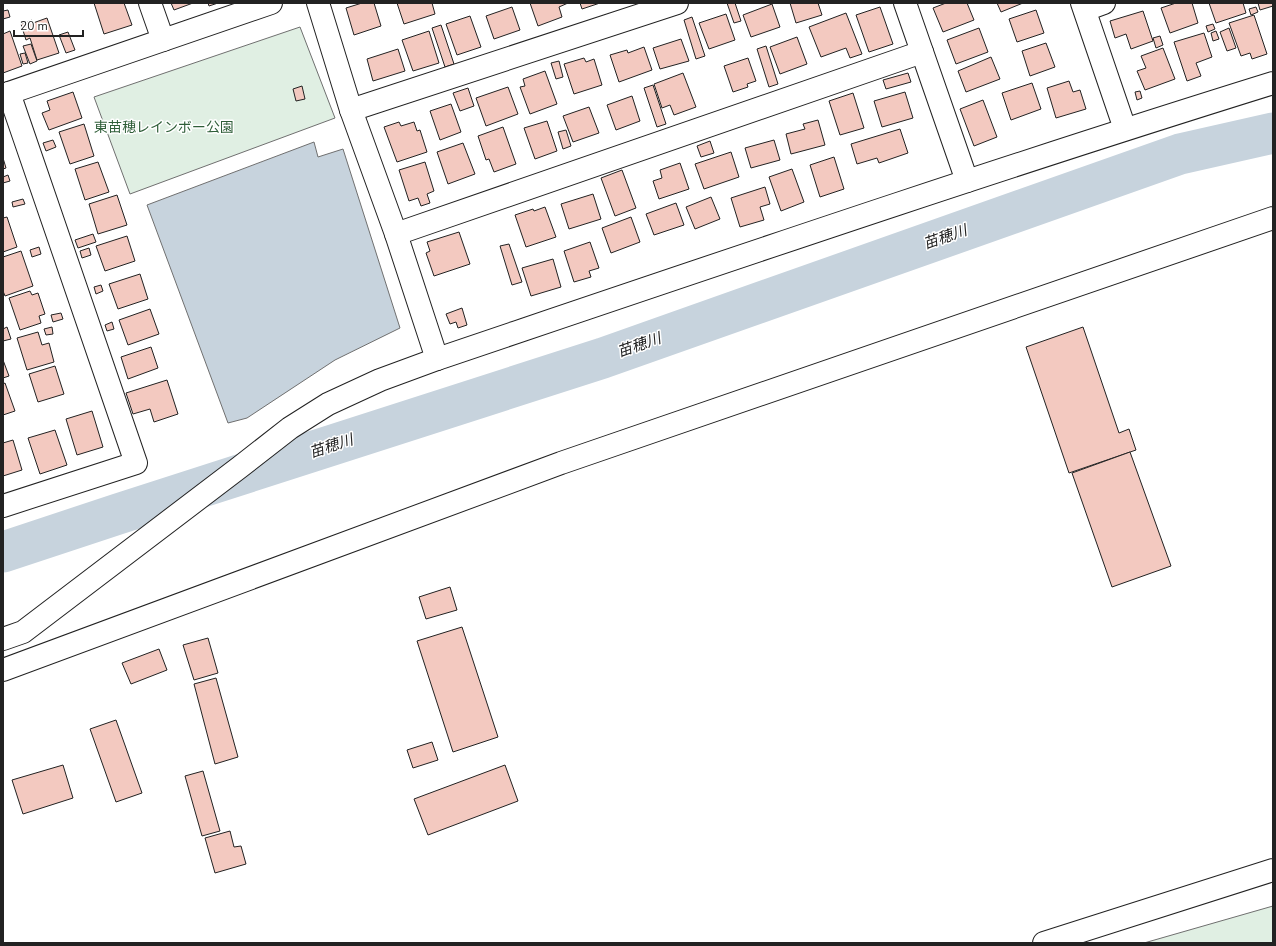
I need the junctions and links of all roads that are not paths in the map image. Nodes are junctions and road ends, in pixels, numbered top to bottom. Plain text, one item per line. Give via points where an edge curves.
1 (150, 3) edge
2 (271, 3) edge
3 (318, 3) edge
4 (677, 3) edge
5 (905, 3) edge
6 (1090, 5) edge
7 (163, 40) junction
8 (922, 52) junction
9 (1273, 84) edge
10 (6, 94) edge
11 (351, 110) junction
12 (1125, 129) junction
13 (967, 180) junction
14 (1273, 218) edge
15 (396, 234) junction
16 (437, 359) junction
17 (3, 506) edge
18 (3, 640) edge
19 (3, 670) edge
20 (1273, 870) edge
21 (1044, 943) edge

1 - 7 street
2 - 7 street
3 - 11 street
4 - 11 street
5 - 8 street
6 - 12 street
7 - 10 street
8 - 13 street
8 - 15 street
9 - 12 street
10 - 17 street via 136,463
11 - 15 street
12 - 13 street
13 - 16 street
14 - 19 street via 561,463
15 - 16 street
16 - 18 street via 380,380 328,404 290,428 23,632
20 - 21 street

